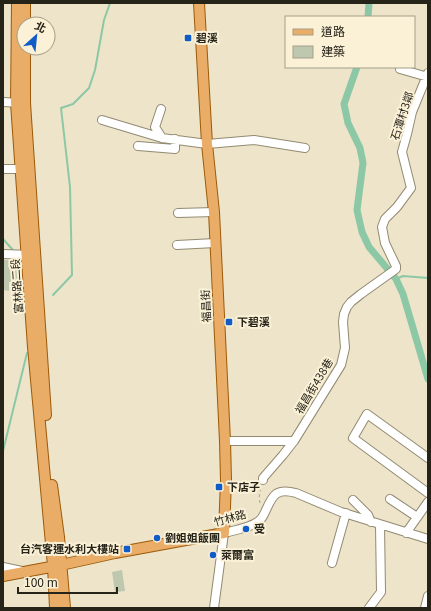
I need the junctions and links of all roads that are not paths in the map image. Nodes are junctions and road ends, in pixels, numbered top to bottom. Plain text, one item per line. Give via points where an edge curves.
1 (17, 3) edge
2 (25, 3) edge
3 (199, 3) edge
4 (18, 16) edge
5 (25, 16) edge
6 (20, 56) edge
7 (24, 56) edge
8 (400, 69) dead end
9 (428, 75) edge
10 (3, 102) edge
11 (20, 103) junction
12 (161, 110) dead end
13 (102, 120) dead end
14 (162, 138) junction
15 (175, 139) junction
16 (207, 144) junction
17 (138, 146) dead end
18 (305, 148) dead end
19 (3, 169) edge
20 (20, 169) junction
21 (214, 212) junction
22 (178, 213) dead end
23 (215, 243) junction
24 (178, 245) dead end
25 (3, 254) edge
26 (31, 255) junction
27 (374, 284) joint
28 (294, 440) junction
29 (225, 441) junction
30 (428, 458) edge
31 (263, 480) road end
32 (428, 493) edge
33 (390, 499) dead end
34 (353, 500) dead end
35 (428, 502) edge
36 (346, 513) junction
37 (417, 517) junction
38 (371, 522) junction
39 (380, 524) junction
40 (428, 530) edge
41 (224, 533) junction
42 (406, 533) junction
43 (425, 538) edge
44 (332, 563) dead end
45 (57, 566) junction
46 (3, 567) edge
47 (23, 572) junction
48 (3, 576) edge
49 (3, 581) edge
50 (428, 596) edge
51 (55, 608) edge
52 (65, 608) edge
53 (214, 608) edge
54 (369, 608) edge
55 (425, 608) edge

1 - 4 main road, 富林路二段
2 - 5 main road
3 - 16 main road, 福昌街
6 - 11 main road, 富林路二段
7 - 11 main road, 富林路二段
8 - 9 street
9 - 27 street, 石潭村3鄰 via 412,112 402,152 411,188 398,207 385,219 382,227 385,243 396,269
10 - 11 street
11 - 20 main road, 富林路二段
11 - 26 main road, 富林路二段
12 - 14 street via 155,127
13 - 14 street
14 - 15 street
15 - 16 street
15 - 17 street via 175,149
16 - 18 street via 254,140
16 - 21 main road, 福昌街
19 - 20 street
20 - 26 main road, 富林路二段
21 - 22 street
21 - 23 main road, 福昌街
23 - 24 street
23 - 29 main road, 福昌街
25 - 26 street
26 - 45 main road, 富林路二段 via 49,465 59,537
27 - 28 street, 福昌街438巷 via 347,308 343,322 345,348 341,365
28 - 29 street
28 - 31 street, 福昌街438巷
29 - 41 main road, 福昌街
30 - 32 street via 367,414 353,438
33 - 37 street
34 - 38 street via 368,515
35 - 37 street
36 - 38 street, 竹林路
36 - 41 street, 竹林路 via 296,493 281,492 272,498 259,521
36 - 44 street
37 - 42 street
38 - 39 street, 竹林路
39 - 42 street, 竹林路
39 - 54 street via 381,592
40 - 43 street
41 - 45 main road, 竹林路 via 115,552
41 - 53 street, 福昌街
42 - 43 street, 竹林路
45 - 47 main road, 竹林路
45 - 51 main road
45 - 52 main road
46 - 47 street
47 - 48 main road, 竹林路
47 - 49 street
50 - 55 street

